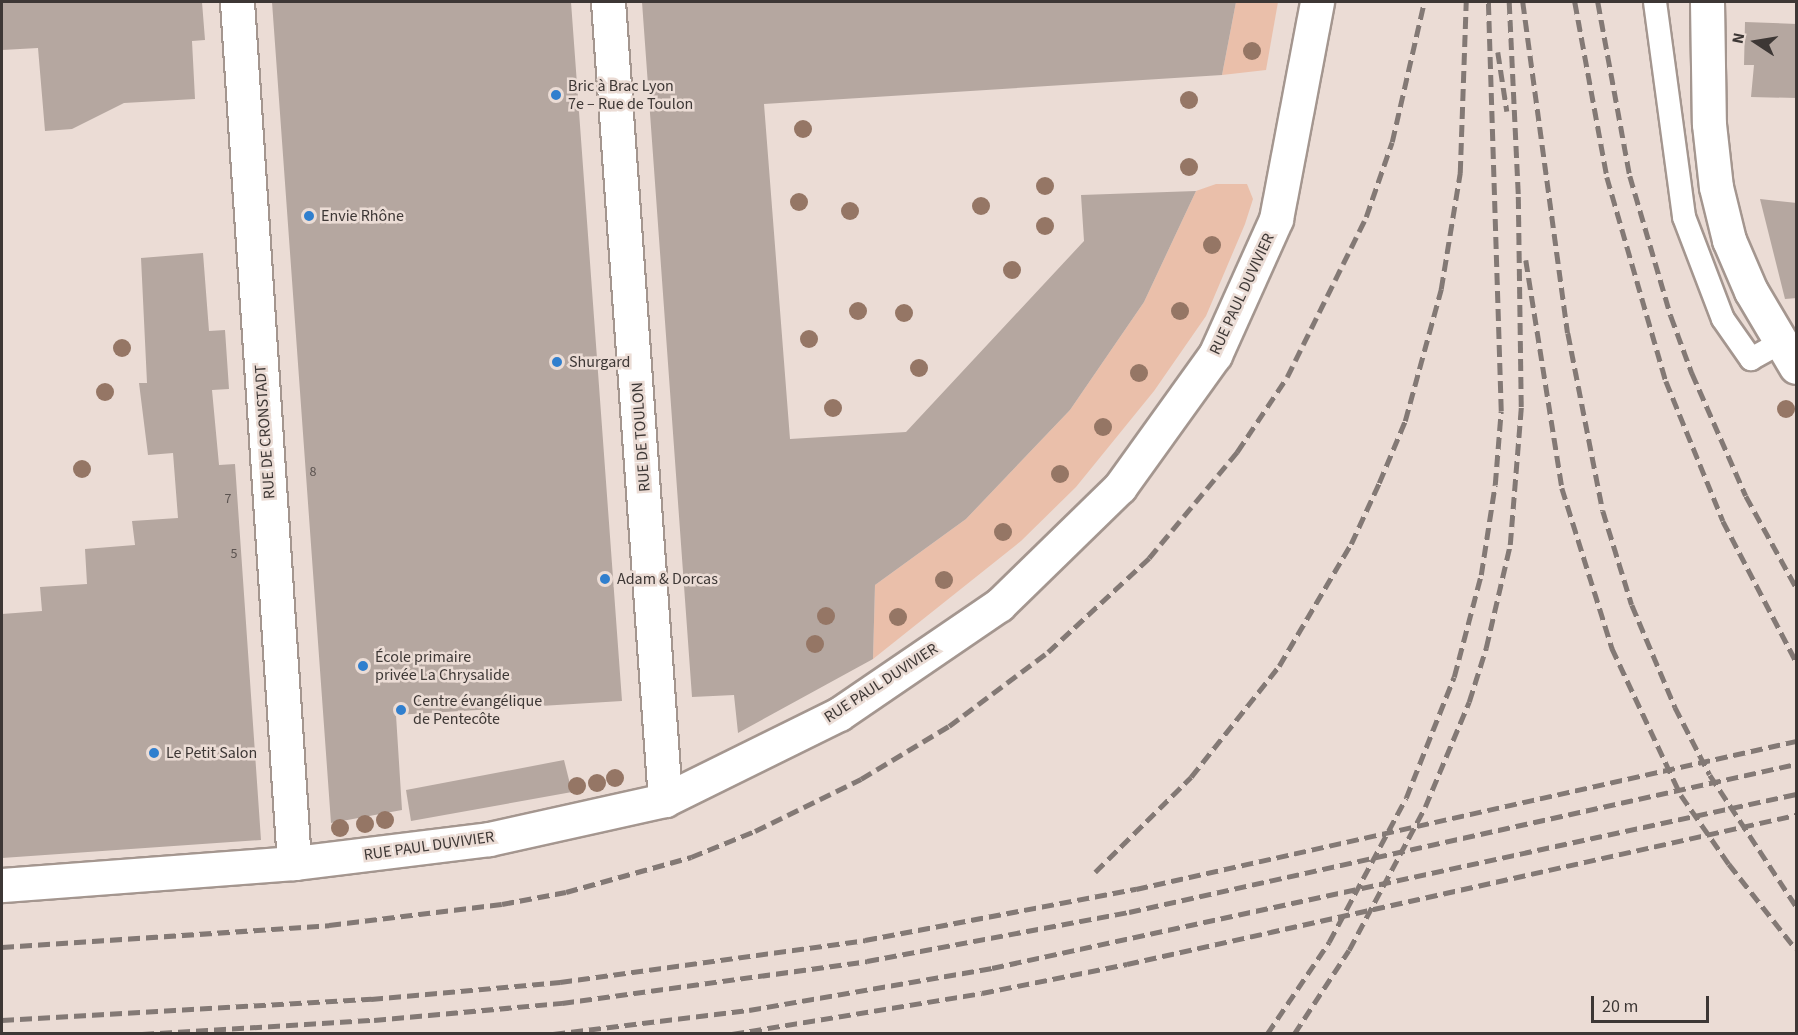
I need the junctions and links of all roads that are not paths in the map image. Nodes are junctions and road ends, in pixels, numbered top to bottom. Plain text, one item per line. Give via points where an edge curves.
1 (237, 2) edge
2 (608, 2) edge
3 (1317, 2) edge
4 (1655, 2) edge
5 (1707, 2) edge
6 (1788, 355) edge
7 (665, 800) junction
8 (294, 863) junction
9 (2, 885) edge

1 - 8 street, RUE DE CRONSTADT
2 - 7 street, RUE DE TOULON
3 - 7 street, RUE PAUL DUVIVIER via 1276,219 1215,355 1120,487 999,605 839,714
4 - 6 lane via 1684,217 1723,319 1751,359
5 - 6 street via 1709,124 1716,187 1729,240
7 - 8 street, RUE PAUL DUVIVIER via 489,839
8 - 9 street, RUE PAUL DUVIVIER

